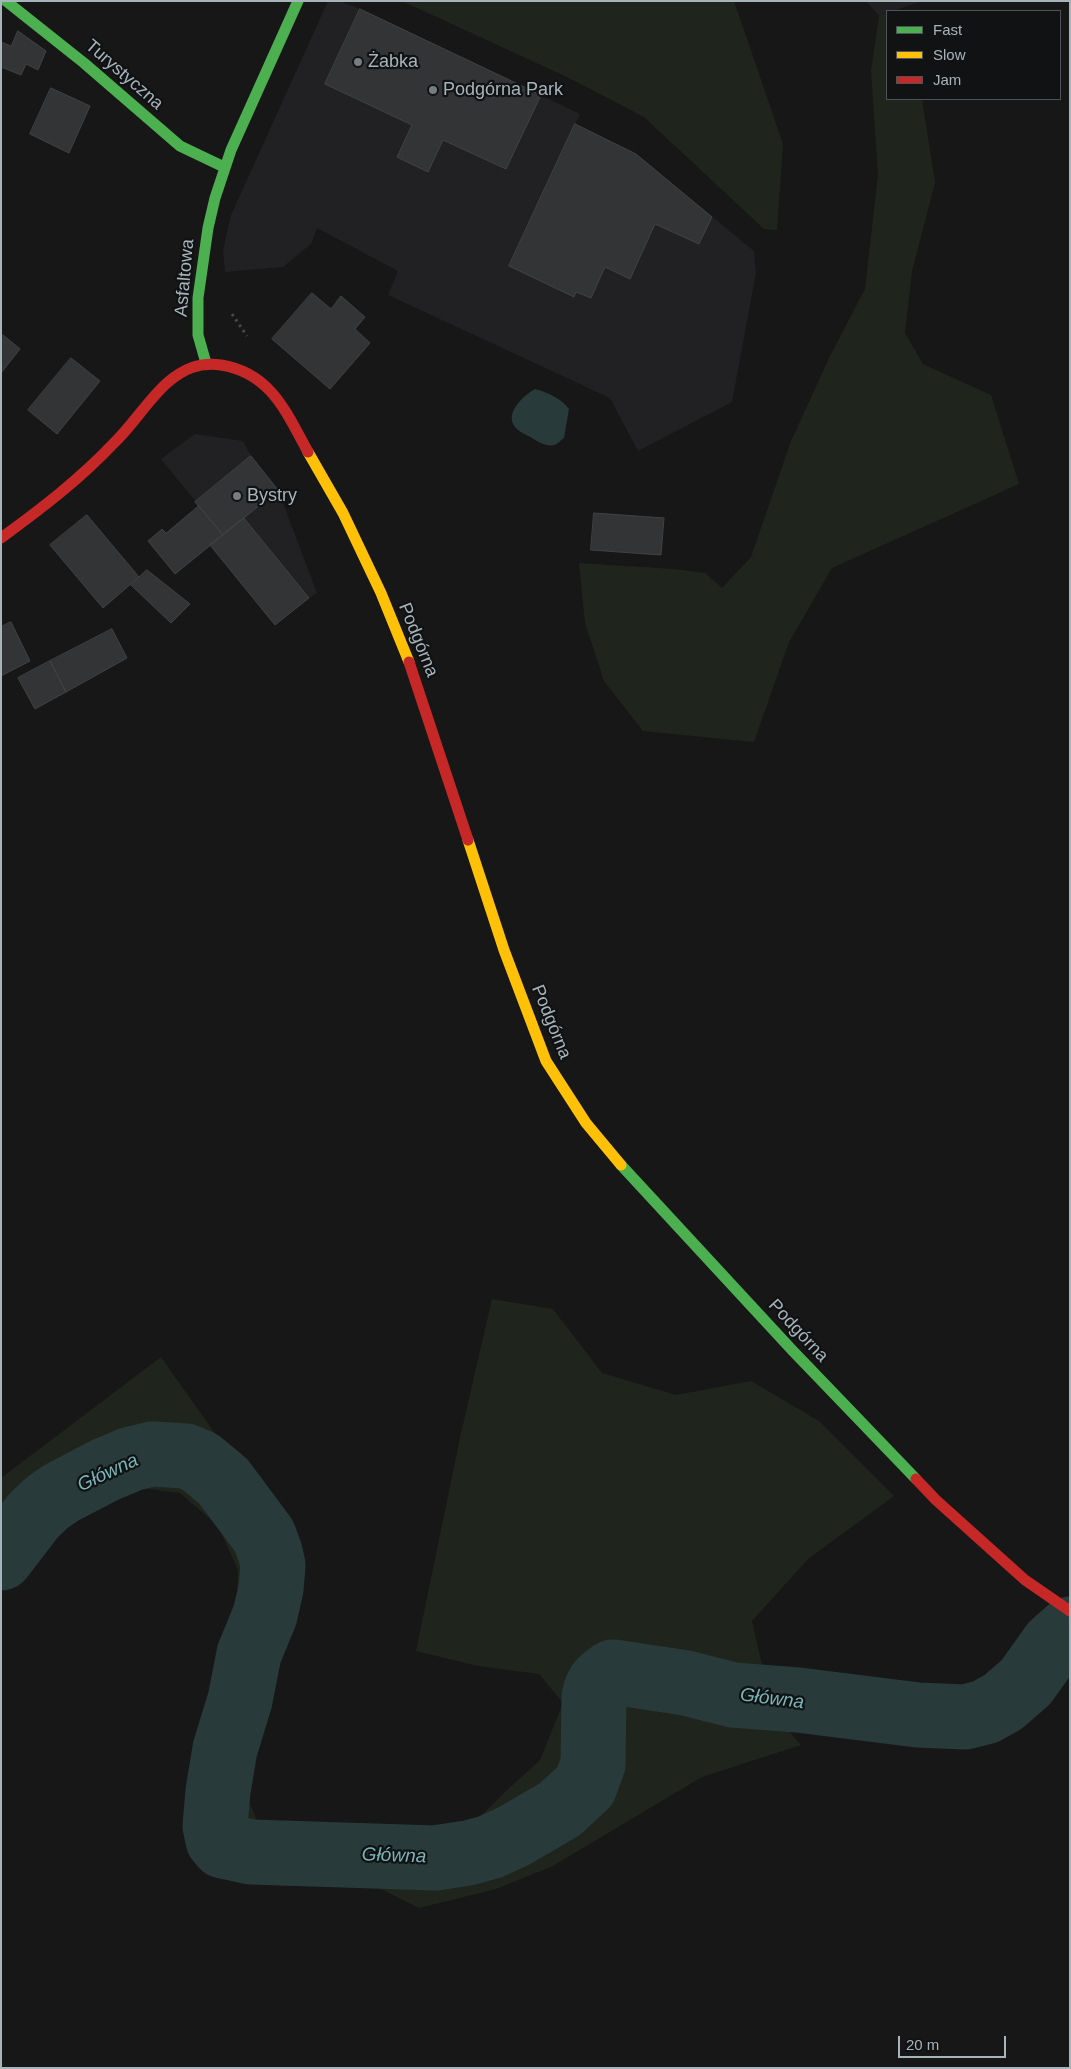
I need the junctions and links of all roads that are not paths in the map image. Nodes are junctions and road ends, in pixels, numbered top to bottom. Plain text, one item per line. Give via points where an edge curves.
1 (6, 1) edge
2 (298, 1) edge
3 (224, 168) junction
4 (206, 363) junction
5 (1, 538) edge
6 (1070, 1611) edge

1 - 3 street, Turystyczna via 180,146
2 - 3 street, Asfaltowa
3 - 4 street, Asfaltowa via 208,228 198,298 198,335
4 - 5 street via 185,370 166,384 115,444 45,506
4 - 6 street, Podgórna via 237,366 266,386 280,402 343,514 413,671 504,950 546,1061 586,1124 639,1186 936,1500 1025,1580

